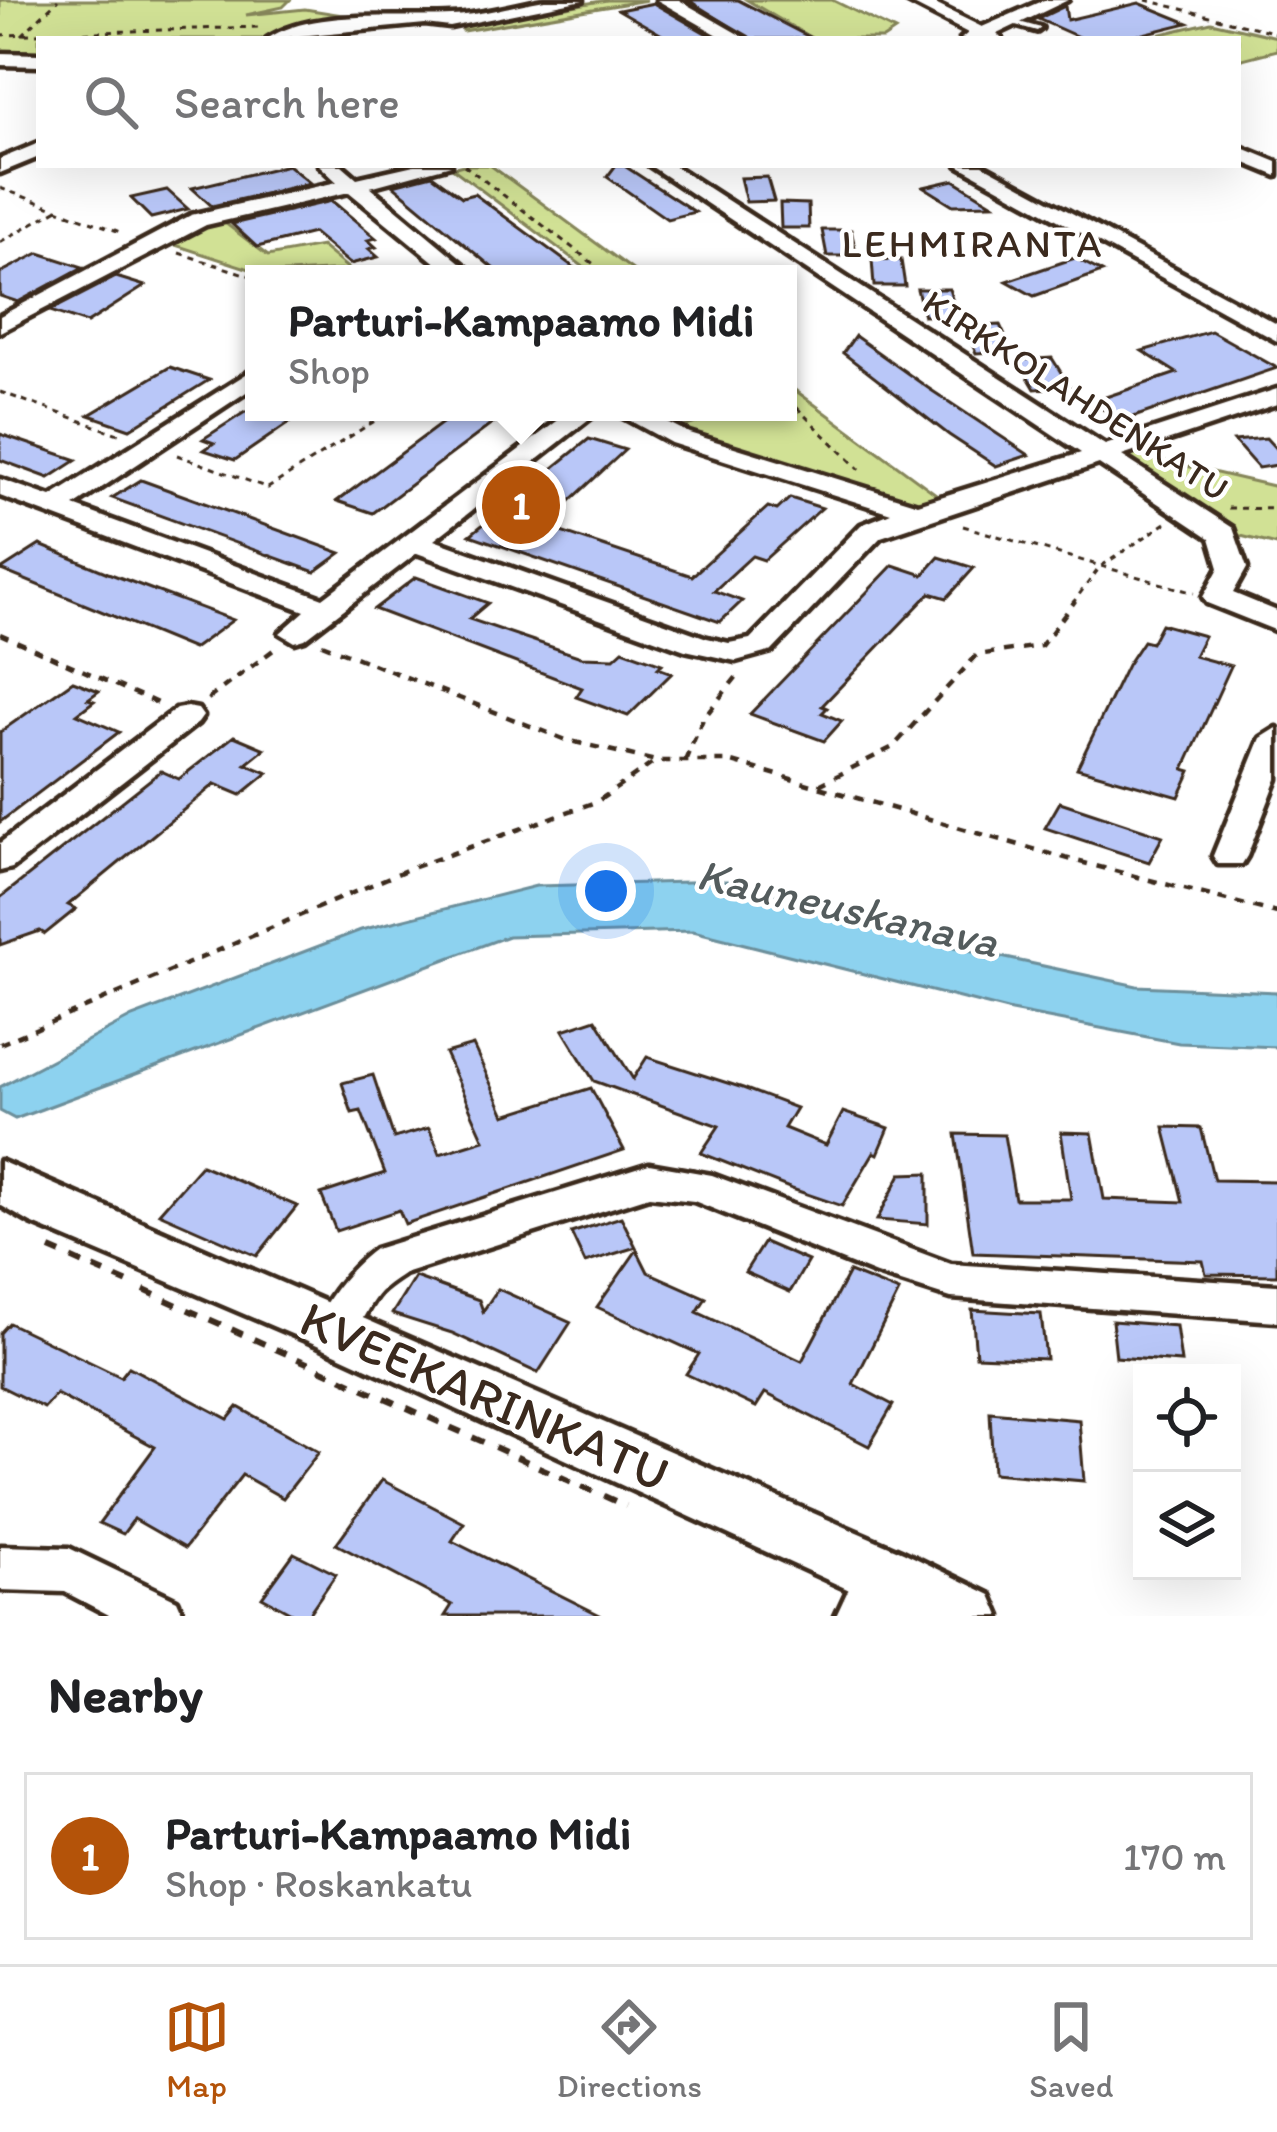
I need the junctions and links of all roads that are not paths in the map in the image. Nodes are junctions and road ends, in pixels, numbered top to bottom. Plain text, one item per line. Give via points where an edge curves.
1 (574, 0) edge
2 (666, 0) edge
3 (913, 0) edge
4 (1059, 0) edge
5 (450, 22) junction
6 (1015, 22) junction
7 (1036, 28) dead end
8 (271, 33) edge
9 (462, 36) edge
10 (732, 36) edge
11 (980, 36) edge
12 (984, 36) edge
13 (0, 59) edge
14 (36, 60) edge
15 (36, 150) edge
16 (1241, 153) edge
17 (0, 167) edge
18 (333, 168) edge
19 (428, 168) edge
20 (664, 168) edge
21 (973, 168) edge
22 (1277, 170) edge
23 (353, 185) junction
24 (452, 265) edge
25 (0, 325) edge
26 (1277, 334) edge
27 (245, 382) edge
28 (1277, 395) edge
29 (573, 421) edge
30 (645, 421) edge
31 (1100, 455) junction
32 (0, 487) edge
33 (54, 507) junction
34 (917, 512) junction
35 (412, 542) junction
36 (325, 609) junction
37 (1277, 622) edge
38 (295, 633) road end
39 (187, 716) road end
40 (1277, 739) edge
41 (1230, 856) dead end
42 (0, 860) edge
43 (0, 1181) edge
44 (1277, 1303) edge
45 (334, 1328) junction
46 (0, 1568) edge
47 (870, 1594) edge
48 (160, 1616) edge
49 (969, 1616) edge

1 - 5 street
2 - 10 street
3 - 11 street
4 - 6 street
5 - 8 street
5 - 9 street
6 - 7 lane
6 - 12 street
13 - 14 street
15 - 17 street
16 - 22 street
18 - 23 street
19 - 23 street
20 - 31 street, KIRKKOLAHDENKATU
21 - 26 street
23 - 24 street
23 - 25 street via 199,220
27 - 33 street
28 - 31 street
29 - 35 street
30 - 34 street
31 - 34 street
31 - 37 street, KIRKKOLAHDENKATU via 1223,534 1232,568 1217,597
32 - 33 street
33 - 36 street
34 - 35 street via 872,531 746,653 696,644
35 - 36 street
36 - 38 street
39 - 42 street
40 - 41 street
43 - 45 street, KVEEKARINKATU
44 - 45 street via 951,1281 666,1179 390,1261 364,1281
45 - 47 street, KVEEKARINKATU
46 - 48 street via 69,1570
47 - 49 street, KVEEKARINKATU

